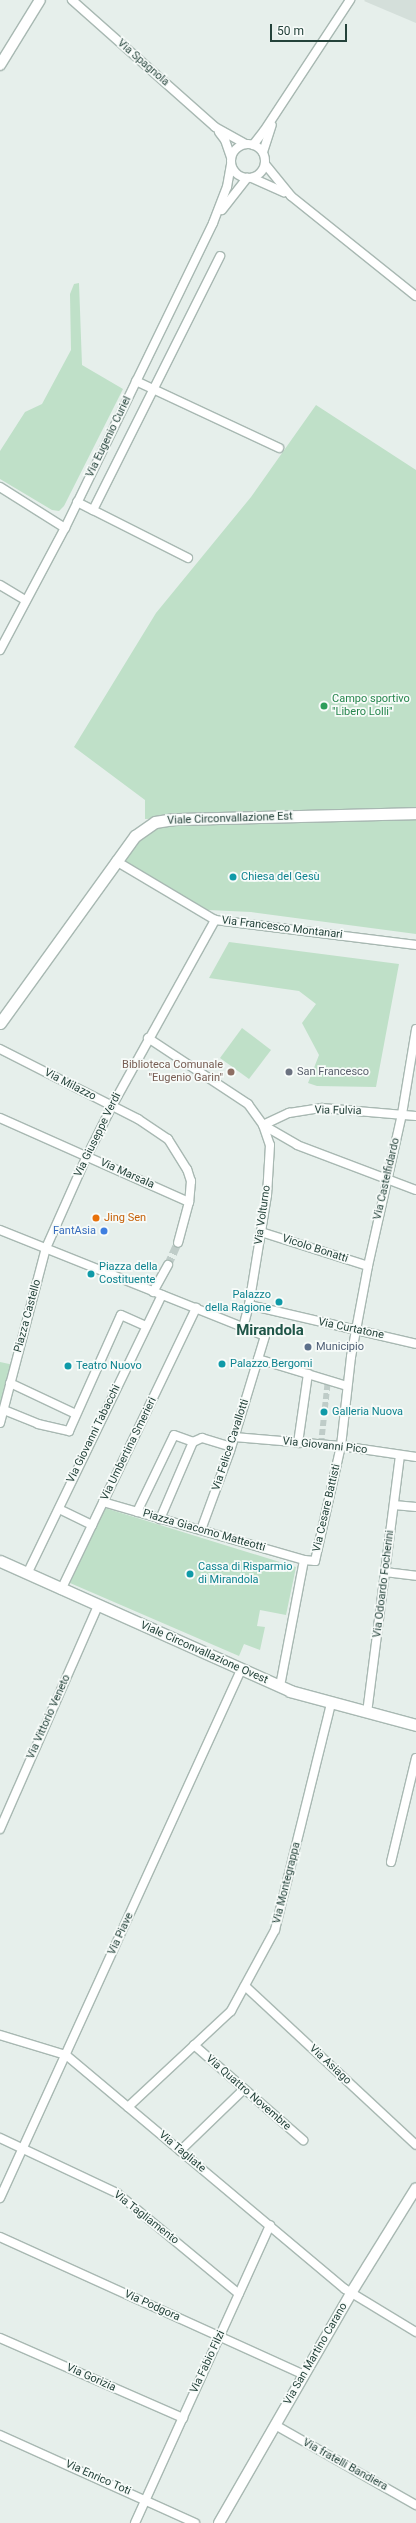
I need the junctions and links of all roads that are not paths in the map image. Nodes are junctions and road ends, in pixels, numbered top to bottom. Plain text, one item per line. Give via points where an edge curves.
1 (40, 0) edge
2 (72, 0) edge
3 (350, 0) edge
4 (0, 65) edge
5 (278, 109) junction
6 (215, 127) junction
7 (249, 144) junction
8 (263, 152) junction
9 (231, 161) junction
10 (265, 164) junction
11 (250, 178) junction
12 (291, 196) junction
13 (214, 223) junction
14 (220, 256) dead end
15 (416, 296) edge
16 (136, 381) junction
17 (154, 389) junction
18 (279, 448) dead end
19 (0, 487) edge
20 (77, 502) junction
21 (93, 510) junction
22 (65, 528) junction
23 (188, 558) dead end
24 (0, 585) edge
25 (25, 600) junction
26 (0, 650) edge
27 (416, 813) edge
28 (116, 861) junction
29 (215, 920) junction
30 (416, 945) edge
31 (0, 1023) edge
32 (416, 1029) edge
33 (148, 1038) junction
34 (0, 1049) edge
35 (112, 1106) junction
36 (402, 1114) junction
37 (416, 1116) edge
38 (0, 1118) edge
39 (263, 1126) junction
40 (87, 1156) junction
41 (387, 1179) junction
42 (416, 1190) edge
43 (189, 1202) junction
44 (0, 1230) edge
45 (261, 1232) junction
46 (178, 1243) tunnel mouth
47 (46, 1248) junction
48 (168, 1265) tunnel mouth
49 (368, 1266) junction
50 (153, 1292) junction
51 (162, 1295) junction
52 (249, 1305) junction
53 (196, 1308) junction
54 (146, 1326) junction
55 (243, 1327) junction
56 (356, 1329) junction
57 (416, 1344) edge
58 (258, 1358) junction
59 (308, 1374) junction
60 (10, 1383) junction
61 (348, 1386) junction
62 (4, 1410) junction
63 (76, 1414) junction
64 (0, 1423) edge
65 (234, 1437) junction
66 (193, 1442) junction
67 (298, 1443) junction
68 (341, 1446) junction
69 (231, 1447) junction
70 (400, 1455) junction
71 (416, 1457) edge
72 (103, 1502) junction
73 (394, 1505) junction
74 (416, 1508) edge
75 (59, 1509) junction
76 (137, 1512) junction
77 (160, 1518) junction
78 (92, 1525) junction
79 (201, 1530) junction
80 (304, 1560) junction
81 (0, 1561) edge
82 (385, 1572) junction
83 (27, 1574) junction
84 (416, 1576) edge
85 (61, 1590) junction
86 (98, 1606) junction
87 (241, 1670) junction
88 (280, 1686) junction
89 (331, 1704) junction
90 (368, 1713) junction
91 (416, 1725) edge
92 (416, 1758) edge
93 (0, 1829) edge
94 (391, 1862) dead end
95 (244, 1986) junction
96 (0, 2035) edge
97 (194, 2045) junction
98 (66, 2055) junction
99 (244, 2089) junction
100 (128, 2107) junction
101 (0, 2138) edge
102 (303, 2140) dead end
103 (416, 2144) edge
104 (23, 2148) junction
105 (180, 2151) junction
106 (416, 2188) edge
107 (0, 2198) edge
108 (270, 2225) junction
109 (0, 2237) edge
110 (351, 2293) junction
111 (239, 2294) junction
112 (416, 2332) edge
113 (220, 2337) junction
114 (0, 2338) edge
115 (304, 2375) junction
116 (183, 2418) junction
117 (275, 2425) junction
118 (0, 2435) edge
119 (146, 2499) junction
120 (416, 2505) edge
121 (135, 2523) edge
122 (195, 2523) edge
123 (219, 2523) edge

1 - 4 street
2 - 6 street, Via Spagnola
3 - 5 street
5 - 7 street
5 - 8 street
6 - 7 street, Via Spagnola
6 - 9 street, Via Spagnola via 225,140
7 - 8 street
7 - 9 street via 236,148
8 - 10 street
9 - 11 street via 237,174
9 - 13 street, Via Eugenio Curiel via 227,187
10 - 11 street via 261,173
10 - 12 street
11 - 12 street via 271,184
11 - 13 street, Via Eugenio Curiel via 229,199
12 - 15 street
13 - 16 street, Via Eugenio Curiel
14 - 17 street
16 - 17 street
16 - 20 street, Via Eugenio Curiel
17 - 18 street
17 - 21 street
19 - 22 street
20 - 21 street
20 - 22 street, Via Eugenio Curiel
21 - 23 street
22 - 25 street, Via Eugenio Curiel
24 - 25 street
25 - 26 street, Via Eugenio Curiel
27 - 28 main road, Viale Circonvallazione Est via 174,819 155,822 135,836
28 - 29 street, Via Francesco Montanari
28 - 31 main road, Viale Circonvallazione Est
29 - 30 street, Via Francesco Montanari
29 - 33 street, Via Giuseppe Verdi
32 - 36 street, Via Castelfidardo
33 - 35 street, Via Giuseppe Verdi
33 - 39 street via 248,1104
34 - 35 street, Via Milazzo
35 - 40 street, Via Giuseppe Verdi
35 - 43 street, Via Milazzo via 153,1127 168,1139 187,1169 191,1181
36 - 37 street, Via Fulvia
36 - 39 street, Via Fulvia via 322,1108 289,1113
36 - 41 street, Via Castelfidardo
38 - 40 street, Via Marsala
39 - 41 street via 297,1145
39 - 45 street, Via Volturno via 270,1145 267,1196
40 - 43 street, Via Marsala
40 - 47 street, Via Giuseppe Verdi
41 - 42 street
41 - 49 street, Via Castelfidardo
43 - 46 street, Via Milazzo
44 - 47 street
45 - 49 street, Vicolo Bonatti
45 - 52 street, Via Volturno
47 - 50 street
47 - 60 street, Piazza Castello
48 - 50 street
49 - 56 street, Via Castelfidardo
50 - 51 street
51 - 53 street
51 - 54 street, Via Giovanni Tabacchi
52 - 55 street
52 - 56 street, Via Curtatone
53 - 55 street
53 - 72 street, Via Umbertina Smerieri
54 - 63 street via 121,1315
54 - 75 street, Via Giovanni Tabacchi
55 - 58 street via 265,1336
56 - 57 street, Via Curtatone
56 - 61 street, Via Castelfidardo
58 - 59 street
58 - 65 street, Via Felice Cavallotti
59 - 61 street
59 - 67 street
60 - 62 street, Piazza Castello
60 - 63 street
61 - 68 street, Via Cesare Battisti
62 - 63 street via 38,1424 69,1431
62 - 64 street, Piazza Castello
65 - 67 street, Via Giovanni Pico
65 - 69 street, Via Felice Cavallotti
66 - 69 street via 202,1438
66 - 76 street via 174,1435
66 - 77 street
67 - 68 street, Via Giovanni Pico
68 - 70 street, Via Giovanni Pico
68 - 80 street, Via Cesare Battisti via 315,1561
69 - 79 street, Via Felice Cavallotti
70 - 71 street, Via Giovanni Pico
70 - 73 street, Via Odoardo Focherini
72 - 76 street, Piazza Giacomo Matteotti
72 - 78 street, Via Umbertina Smerieri
73 - 74 street
73 - 82 street, Via Odoardo Focherini
75 - 78 street
75 - 83 street, Via Giovanni Tabacchi
76 - 77 street, Piazza Giacomo Matteotti
77 - 79 street, Piazza Giacomo Matteotti
78 - 85 street, Via Umbertina Smerieri
79 - 80 street, Piazza Giacomo Matteotti
80 - 88 street, Via Cesare Battisti
81 - 83 main road, Viale Circonvallazione Ovest
82 - 84 street
82 - 90 street, Via Odoardo Focherini
83 - 85 main road, Viale Circonvallazione Ovest
85 - 86 main road, Viale Circonvallazione Ovest
86 - 87 main road, Viale Circonvallazione Ovest
86 - 93 street, Via Vittorio Veneto
87 - 88 main road, Viale Circonvallazione Ovest
87 - 98 street, Via Piave
88 - 89 main road, Viale Circonvallazione Ovest
89 - 90 main road, Viale Circonvallazione Ovest
89 - 95 street, Via Montegrappa via 275,1930
90 - 91 main road, Viale Circonvallazione Ovest
92 - 94 street
95 - 97 street, Via Montegrappa via 231,2011
95 - 103 street, Via Asiago
96 - 98 street, Via Tagliate
97 - 99 street, Via Quattro Novembre
97 - 100 street, Via Montegrappa
98 - 100 street, Via Tagliate
98 - 104 street, Via Piave
99 - 102 street, Via Quattro Novembre
99 - 105 street
100 - 105 street, Via Tagliate
101 - 104 street, Via Tagliamento
104 - 107 street, Via Piave
104 - 111 street, Via Tagliamento via 117,2193
105 - 108 street, Via Tagliate
106 - 110 street, Via San Martino Carano
108 - 110 street, Via Tagliate
108 - 111 street, Via Fabio Filzi
109 - 113 street, Via Podgora
110 - 112 street, Via Tagliate
110 - 115 street, Via San Martino Carano
111 - 113 street, Via Fabio Filzi
113 - 115 street, Via Podgora
113 - 116 street, Via Fabio Filzi
114 - 116 street, Via Gorizia
115 - 117 street, Via San Martino Carano
116 - 119 street, Via Fabio Filzi
117 - 120 street, Via fratelli Bandiera
117 - 123 street, Via San Martino Carano
118 - 119 street, Via Enrico Toti
119 - 121 street, Via Fabio Filzi
119 - 122 street, Via Enrico Toti

